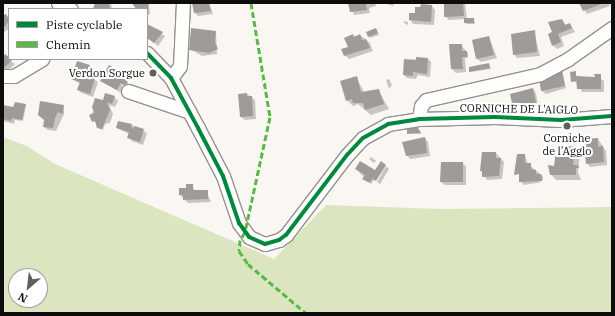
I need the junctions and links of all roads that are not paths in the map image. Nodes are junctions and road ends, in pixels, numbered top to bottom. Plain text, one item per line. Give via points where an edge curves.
1 (58, 3) edge
2 (183, 3) edge
3 (69, 8) edge
4 (612, 28) edge
5 (148, 54) edge
6 (40, 60) edge
7 (3, 76) edge
8 (171, 78) junction
9 (128, 91) dead end
10 (190, 112) junction
11 (612, 116) edge
12 (419, 119) junction

1 - 3 street
2 - 8 street via 180,66
4 - 12 street via 568,60 540,74 426,100 421,106
5 - 8 street
6 - 7 street via 14,76
8 - 10 street
9 - 10 street
10 - 12 street, CORNICHE DE L'AIGLO via 223,176 239,223 252,240 265,244 286,235 363,138 388,124
11 - 12 street, CORNICHE DE L'AIGLO via 561,120 495,116

